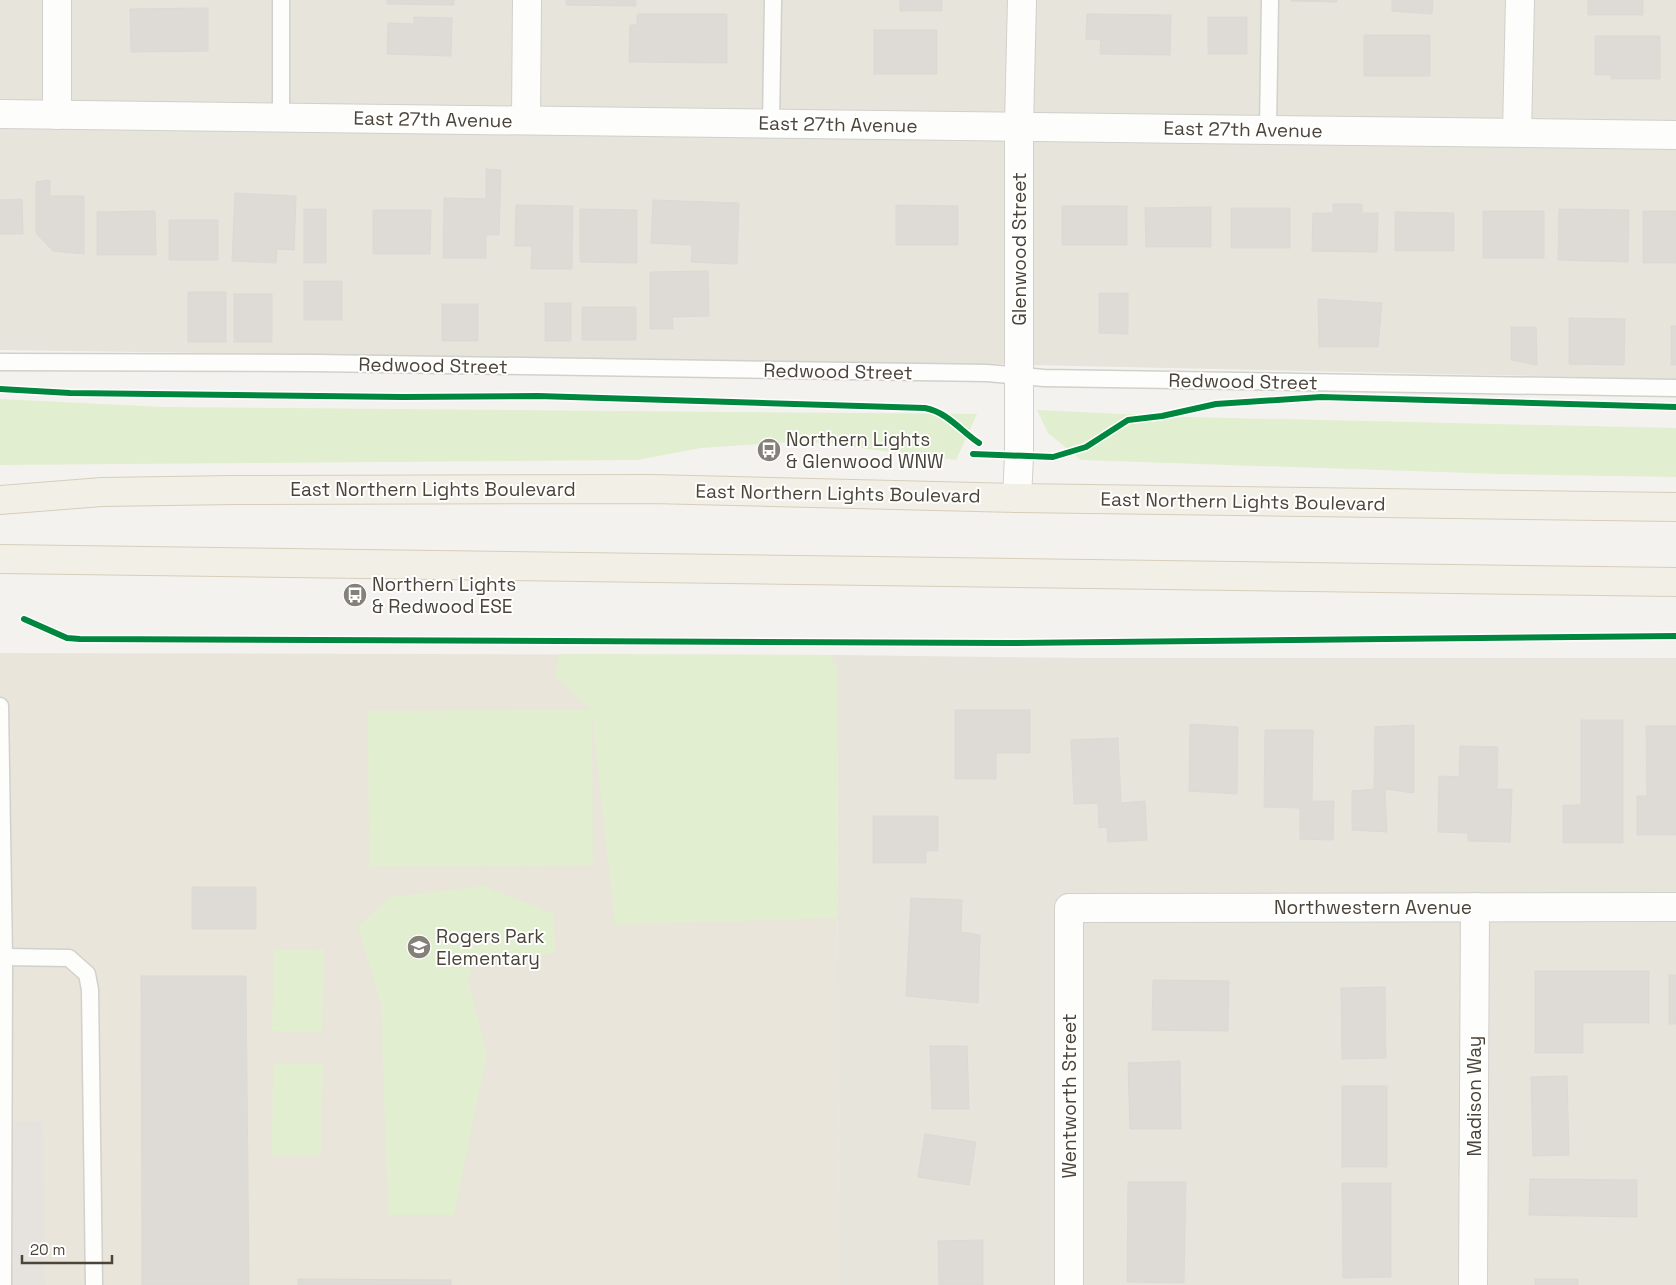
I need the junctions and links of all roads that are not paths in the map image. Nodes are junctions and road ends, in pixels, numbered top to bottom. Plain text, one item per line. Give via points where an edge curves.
1 (57, 0) edge
2 (281, 0) edge
3 (528, 0) edge
4 (773, 0) edge
5 (1022, 0) edge
6 (1270, 0) edge
7 (1520, 0) edge
8 (0, 114) edge
9 (57, 115) junction
10 (280, 117) junction
11 (526, 120) junction
12 (771, 123) junction
13 (1019, 125) junction
14 (1268, 129) junction
15 (1517, 132) junction
16 (1676, 135) edge
17 (0, 362) edge
18 (1019, 376) junction
19 (1676, 388) edge
20 (1017, 498) junction
21 (0, 500) edge
22 (1676, 508) edge
23 (0, 559) edge
24 (1676, 582) edge
25 (0, 706) edge
26 (1475, 907) junction
27 (1676, 907) edge
28 (1069, 908) joint
29 (4, 957) junction
30 (3, 1285) edge
31 (94, 1285) edge
32 (1069, 1285) edge
33 (1473, 1285) edge

1 - 9 street
2 - 10 lane
3 - 11 street
4 - 12 lane
5 - 13 street, Glenwood Street
6 - 14 lane
7 - 15 street
8 - 9 street, East 27th Avenue
9 - 10 street, East 27th Avenue
10 - 11 street, East 27th Avenue
11 - 12 street, East 27th Avenue
12 - 13 street, East 27th Avenue
13 - 14 street, East 27th Avenue
13 - 18 street, Glenwood Street
14 - 15 street, East 27th Avenue
15 - 16 street, East 27th Avenue
17 - 18 lane, Redwood Street via 364,364
18 - 19 lane, Redwood Street
18 - 20 street, Glenwood Street
20 - 21 main road, East Northern Lights Boulevard via 651,489 214,490 102,492
20 - 22 main road, East Northern Lights Boulevard
23 - 24 main road
25 - 29 lane
26 - 27 street, Northwestern Avenue
26 - 28 street, Northwestern Avenue
26 - 33 street, Madison Way
28 - 32 street, Wentworth Street
29 - 30 lane
29 - 31 lane via 69,958 87,974 90,990

